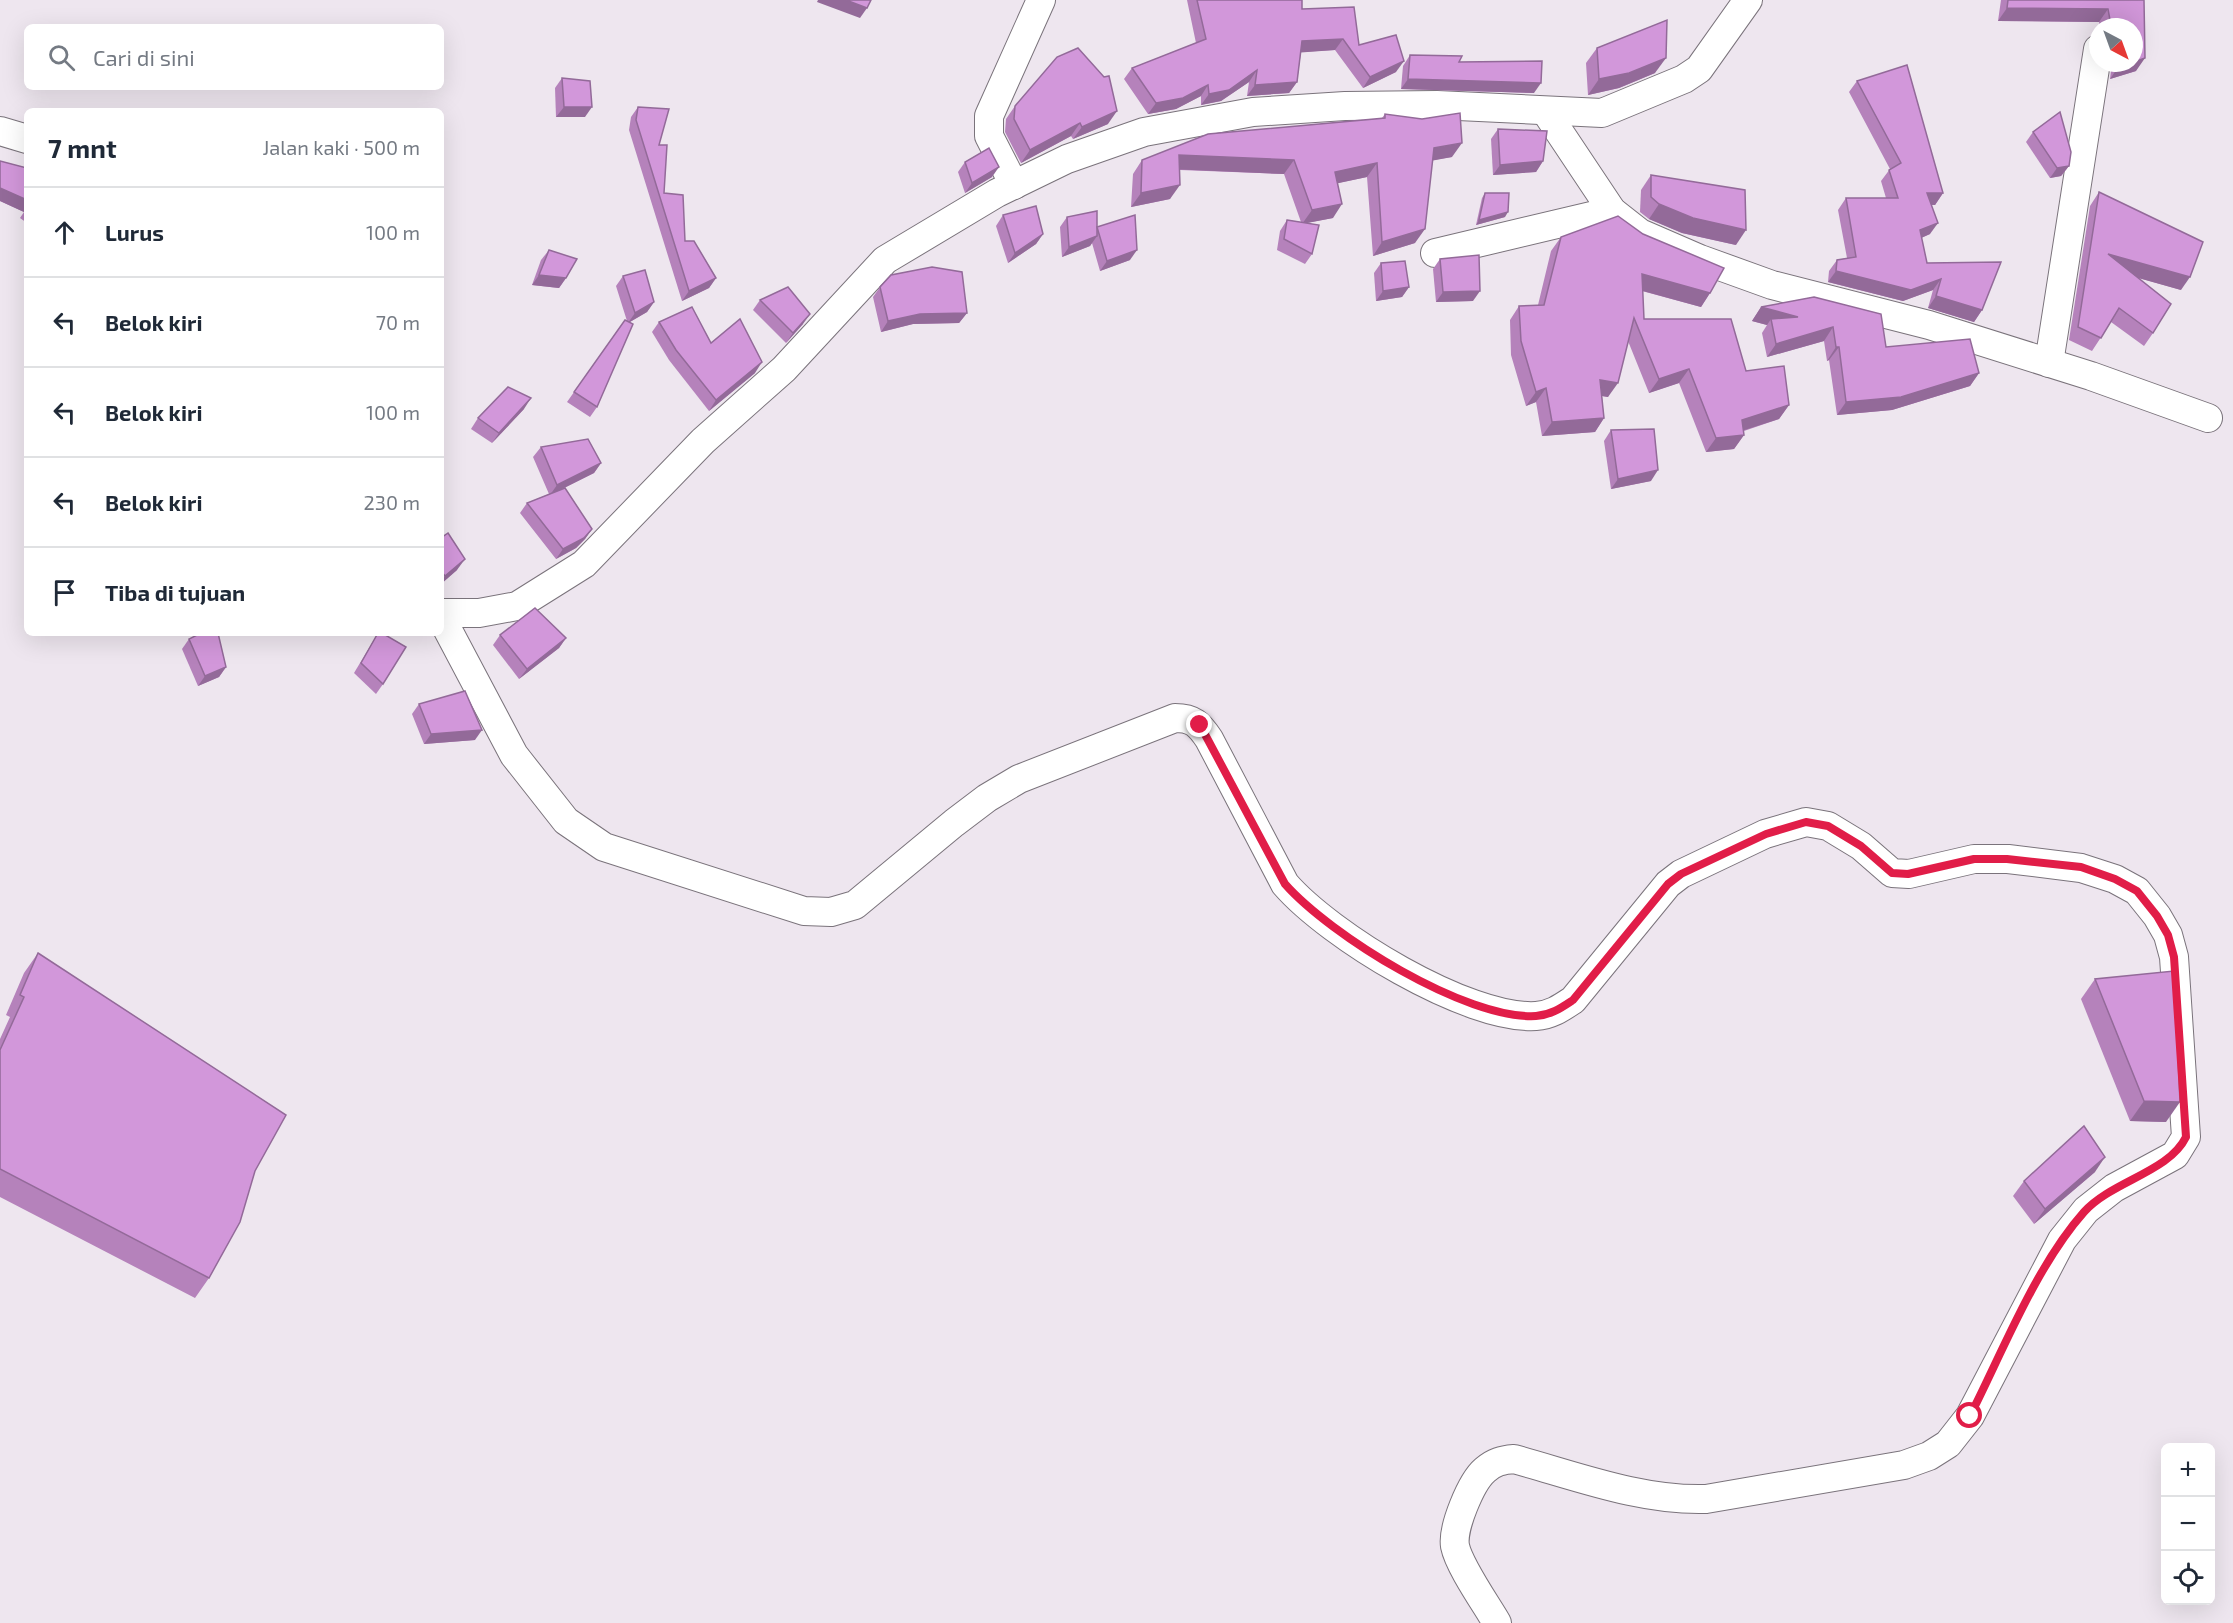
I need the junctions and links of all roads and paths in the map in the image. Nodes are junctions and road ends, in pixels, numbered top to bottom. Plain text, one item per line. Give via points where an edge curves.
1 (1041, 0) edge
2 (1748, 0) edge
3 (2094, 72) edge
4 (1546, 112) junction
5 (0, 131) edge
6 (24, 139) edge
7 (1014, 185) junction
8 (1612, 212) junction
9 (1435, 253) dead end
10 (2049, 363) junction
11 (2208, 418) dead end
12 (444, 615) edge
13 (444, 621) edge
14 (1497, 1623) edge

1 - 7 street via 989,116 989,136
2 - 4 street via 1707,61 1684,79 1602,113
3 - 10 street
4 - 7 street via 1437,105 1345,105 1253,112 1144,132 1067,159
4 - 8 street
5 - 6 street
7 - 12 street via 885,260 784,369 704,441 584,564 517,606 479,614
8 - 9 street
8 - 10 street via 1640,233 1772,285 1929,325
10 - 11 street
13 - 14 street via 514,755 566,821 604,848 804,911 831,912 855,905 963,817 1018,779 1175,718 1190,718 1200,725 1285,884 1298,899 1362,947 1455,999 1515,1015 1556,1012 1573,1000 1668,884 1681,874 1766,834 1806,822 1828,826 1861,846 1892,873 1908,874 1974,859 2007,859 2081,867 2137,891 2168,935 2174,957 2186,1137 2175,1155 2114,1188 2086,1210 2062,1240 1970,1416 1948,1444 1904,1465 1706,1499 1678,1500 1644,1494 1514,1459 1501,1460 1482,1472 1474,1486 1457,1525 1455,1545

